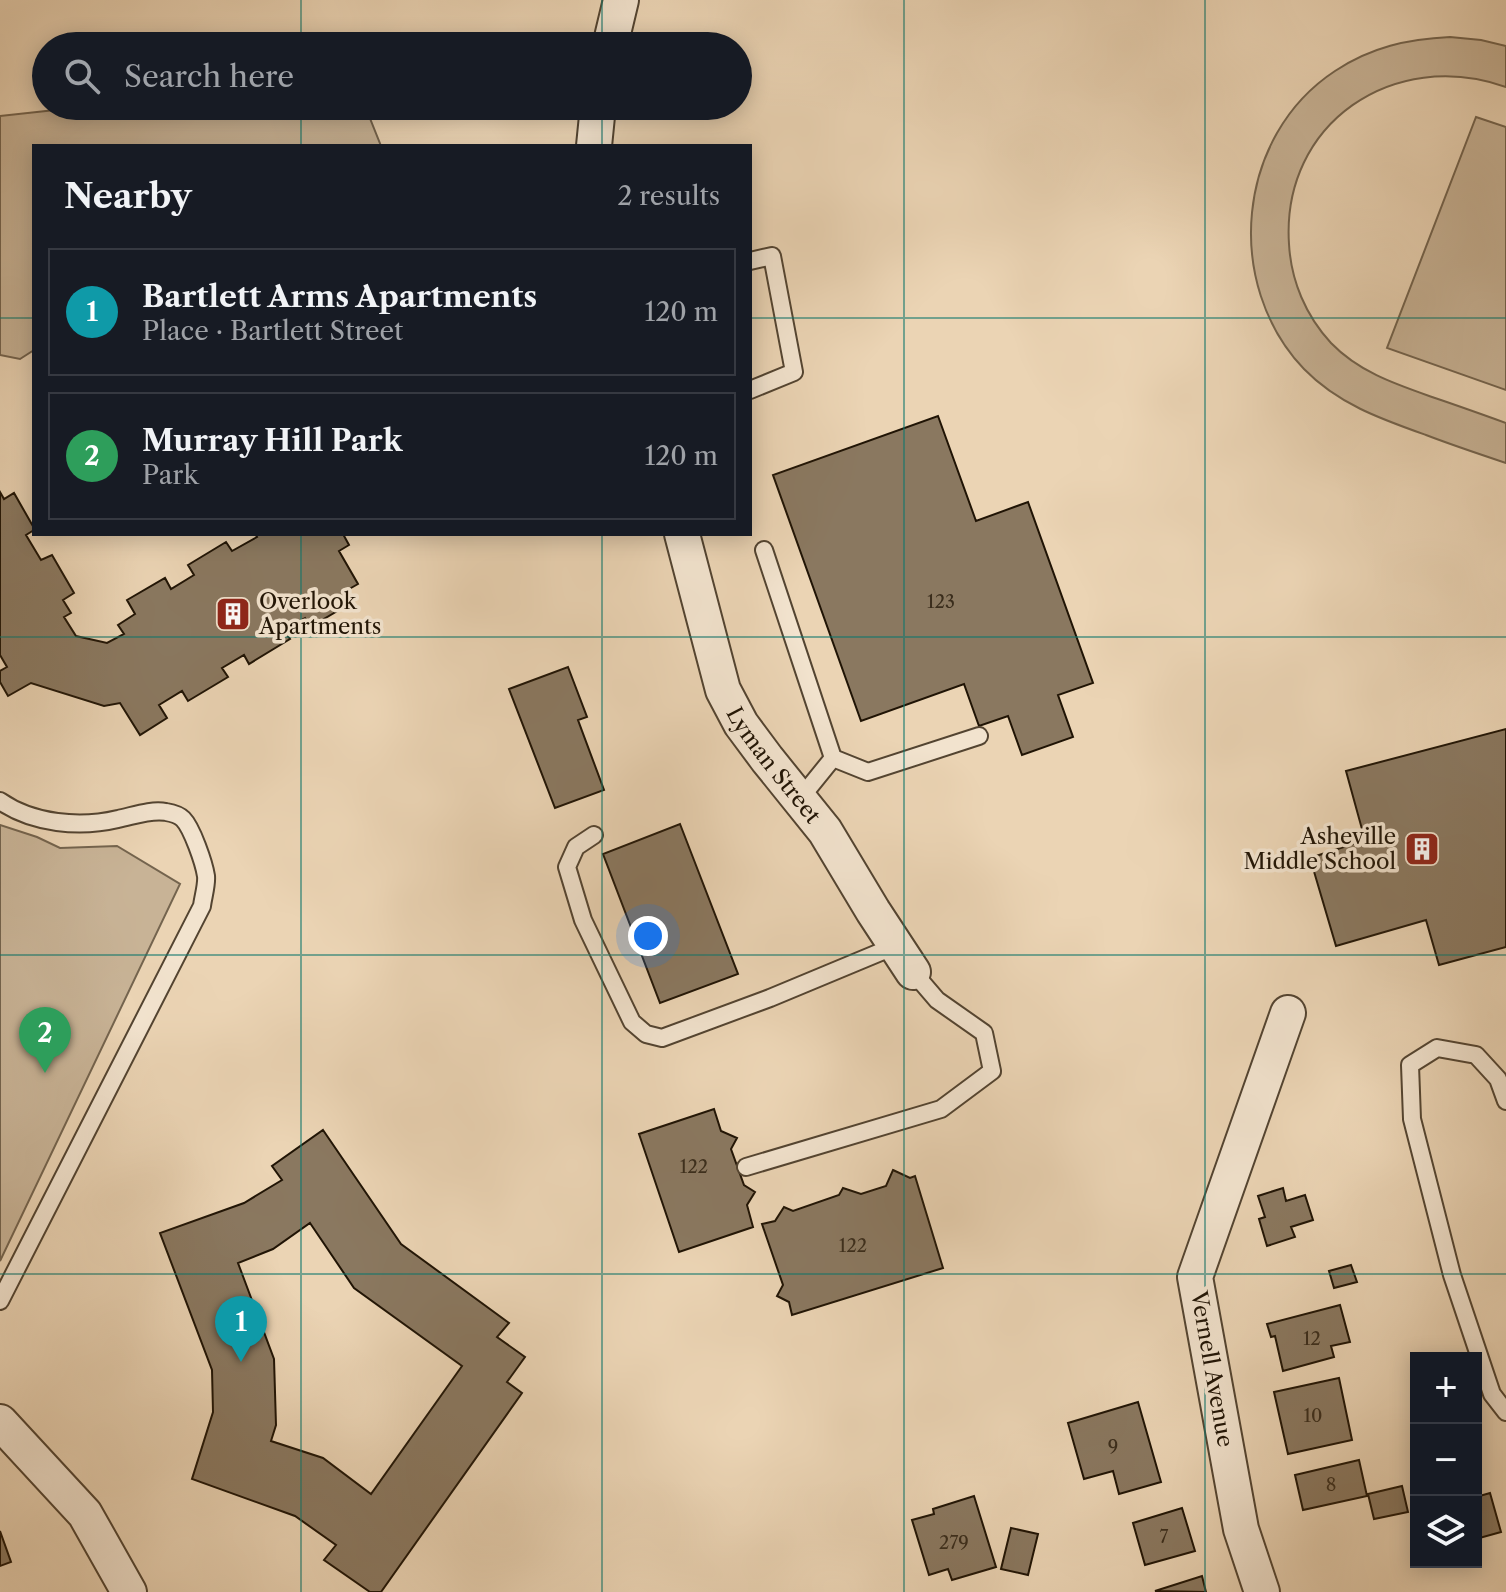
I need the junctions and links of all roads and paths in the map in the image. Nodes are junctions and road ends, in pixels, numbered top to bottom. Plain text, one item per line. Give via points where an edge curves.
1 (621, 0) edge
2 (613, 32) edge
3 (597, 120) edge
4 (594, 144) edge
5 (752, 261) edge
6 (752, 389) edge
7 (683, 536) edge
8 (764, 550) dead end
9 (979, 736) dead end
10 (833, 758) junction
11 (799, 800) junction
12 (0, 801) edge
13 (594, 835) dead end
14 (904, 959) junction
15 (1288, 1013) dead end
16 (1506, 1101) edge
17 (746, 1167) dead end
18 (0, 1301) edge
19 (1506, 1412) edge
20 (0, 1422) edge
21 (129, 1592) edge
22 (1262, 1592) edge

1 - 2 street
3 - 4 street
5 - 6 lane via 772,256 794,372
7 - 11 street, Lyman Street via 723,690 741,724
8 - 10 lane
9 - 10 lane via 868,772
10 - 11 lane
11 - 14 street, Lyman Street via 825,831
12 - 18 lane via 42,820 78,823 171,813 184,820 207,878 202,906
13 - 14 lane via 576,847 567,867 583,920 632,1022 646,1034 662,1038 770,998
14 - 17 lane via 937,1000 984,1033 992,1071 941,1109
15 - 22 street, Vernell Avenue via 1195,1277 1241,1529
16 - 19 lane via 1498,1079 1476,1055 1437,1048 1410,1065 1412,1119 1452,1275 1492,1394
20 - 21 street via 85,1514

